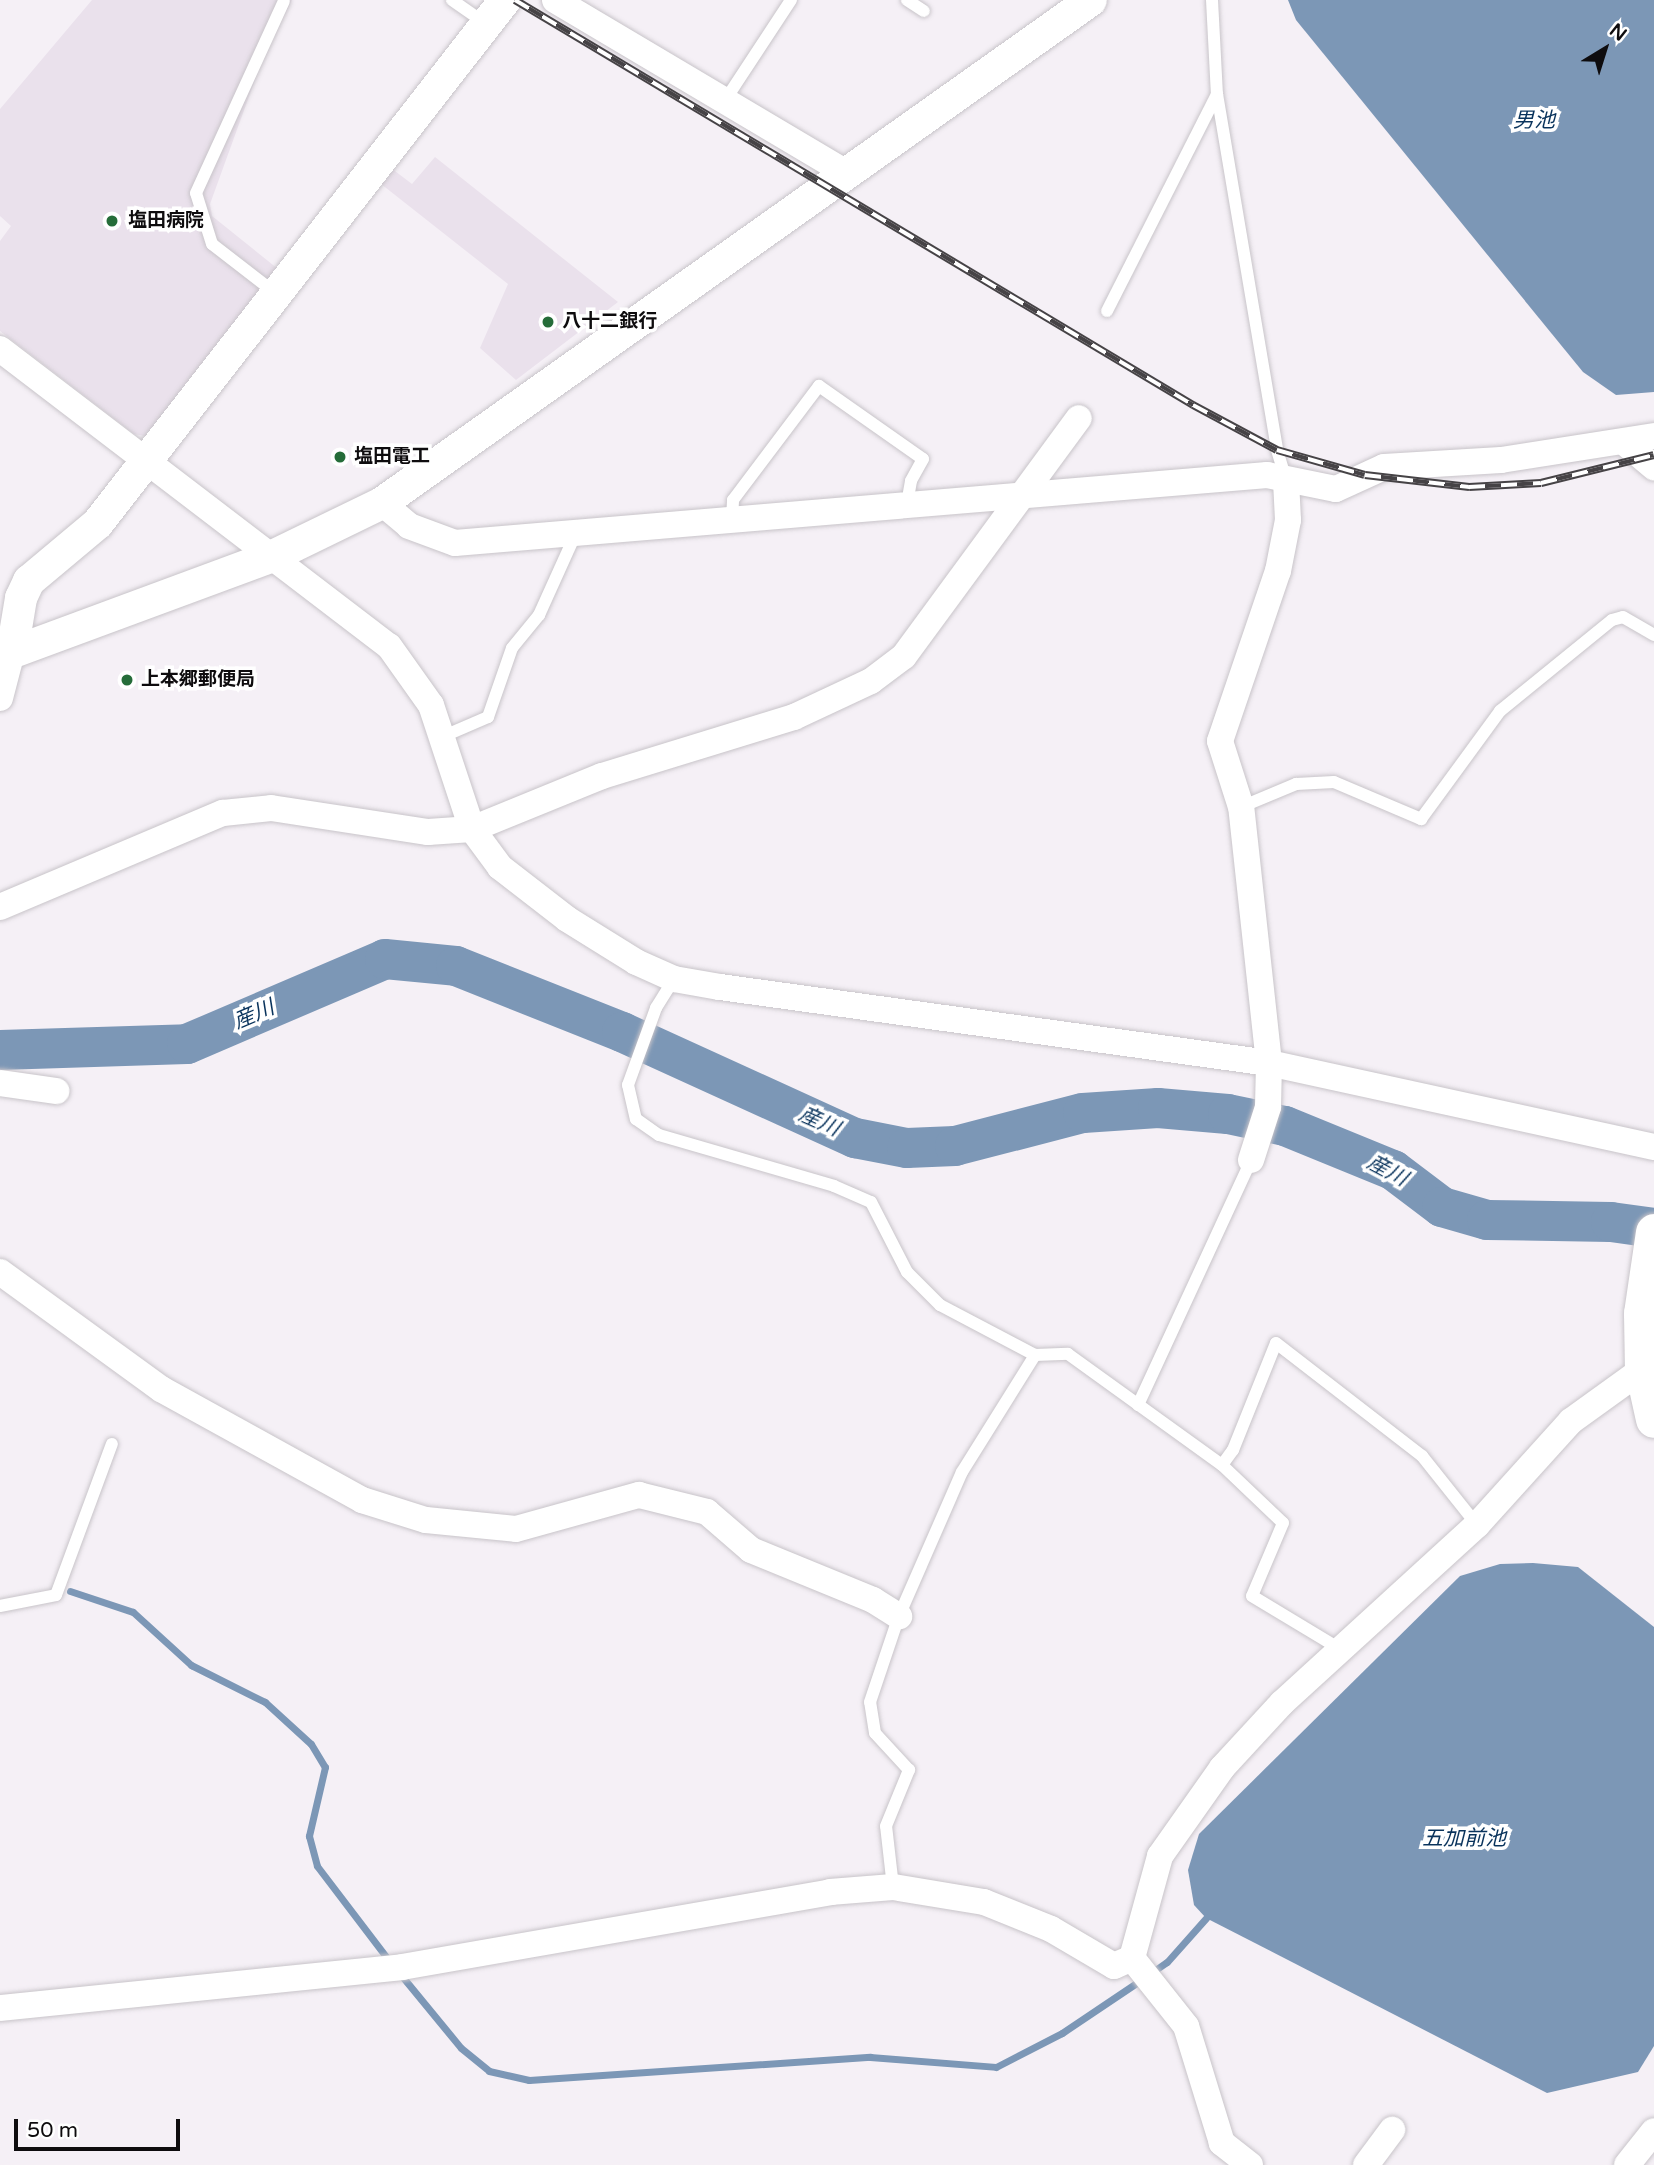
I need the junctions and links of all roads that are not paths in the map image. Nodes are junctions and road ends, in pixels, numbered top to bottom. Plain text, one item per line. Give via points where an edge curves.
1 (452, 0) edge
2 (555, 0) edge
3 (791, 0) edge
4 (907, 0) edge
5 (1091, 0) edge
6 (1212, 0) edge
7 (284, 1) edge
8 (495, 11) edge
9 (924, 11) dead end
10 (1217, 94) junction
11 (724, 103) junction
12 (844, 171) junction
13 (274, 292) junction
14 (1107, 311) dead end
15 (0, 349) edge
16 (1079, 418) dead end
17 (1654, 436) edge
18 (1625, 443) junction
19 (145, 459) junction
20 (1654, 467) edge
21 (1286, 480) junction
22 (1024, 494) junction
23 (382, 503) junction
24 (907, 504) junction
25 (732, 520) junction
26 (576, 533) junction
27 (273, 556) junction
28 (1654, 635) edge
29 (6, 655) edge
30 (0, 698) edge
31 (444, 736) junction
32 (1241, 807) junction
33 (471, 829) junction
34 (0, 907) edge
35 (674, 979) junction
36 (1269, 1063) junction
37 (0, 1083) edge
38 (56, 1091) dead end
39 (1654, 1147) edge
40 (1251, 1160) joint
41 (1654, 1232) edge
42 (0, 1272) edge
43 (1035, 1355) junction
44 (1643, 1369) junction
45 (1138, 1405) junction
46 (1654, 1419) edge
47 (112, 1444) dead end
48 (1222, 1465) junction
49 (1477, 1525) junction
50 (0, 1606) edge
51 (899, 1616) junction
52 (1340, 1648) junction
53 (894, 1887) junction
54 (1132, 1958) junction
55 (0, 2008) edge
56 (1392, 2130) dead end
57 (1654, 2131) edge
58 (1250, 2165) edge
59 (1366, 2165) edge
60 (1627, 2165) edge

1 - 8 lane
2 - 11 street
3 - 11 lane
4 - 9 lane
5 - 12 street
6 - 10 lane
7 - 13 lane via 196,193 212,244
8 - 13 street
10 - 14 lane
10 - 21 lane via 1277,450
11 - 12 street
12 - 23 street
13 - 19 street
15 - 19 street
16 - 22 street
17 - 18 street
18 - 20 street
18 - 21 street via 1501,460 1384,467 1336,489
19 - 27 street
19 - 29 street via 98,523 29,581
21 - 22 street via 1267,475
21 - 32 street via 1288,520 1278,571 1220,741
22 - 24 street
22 - 33 street via 904,656 871,681 794,717 602,776
23 - 26 street via 409,526 455,543
23 - 27 street
24 - 25 street
24 - 25 lane via 911,481 923,459 819,386 733,500
25 - 26 street
26 - 31 lane via 539,615 512,648 488,717
27 - 29 street
27 - 31 street via 389,646 414,676
28 - 32 lane via 1623,617 1612,620 1500,711 1420,819 1335,782 1296,784
29 - 30 street
31 - 33 street
32 - 36 street
33 - 34 street via 428,832 271,808 223,813
33 - 35 street via 500,867 567,919 636,962
35 - 36 street
35 - 43 lane via 656,1008 628,1085 636,1119 659,1135 834,1186 871,1202 907,1272 940,1305
36 - 39 street
36 - 40 street via 1268,1107
37 - 38 street
40 - 45 lane
41 - 44 main road via 1645,1278
42 - 51 street via 161,1389 362,1500 426,1520 516,1529 639,1496 707,1512 751,1550 873,1600
43 - 45 lane via 1068,1354
43 - 51 lane via 962,1472
44 - 46 main road
44 - 49 street via 1571,1421
45 - 48 lane
47 - 50 lane via 56,1595
48 - 49 lane via 1233,1450 1276,1343 1422,1456
48 - 52 lane via 1283,1523 1252,1596
49 - 52 street
51 - 53 lane via 870,1702 875,1733 909,1770 886,1826
52 - 54 street via 1239,1749 1186,1815 1160,1856
53 - 54 street via 984,1902 1051,1930 1114,1966
53 - 55 street via 830,1892 402,1967
54 - 58 street via 1186,2026 1222,2143
56 - 59 street
57 - 60 street

